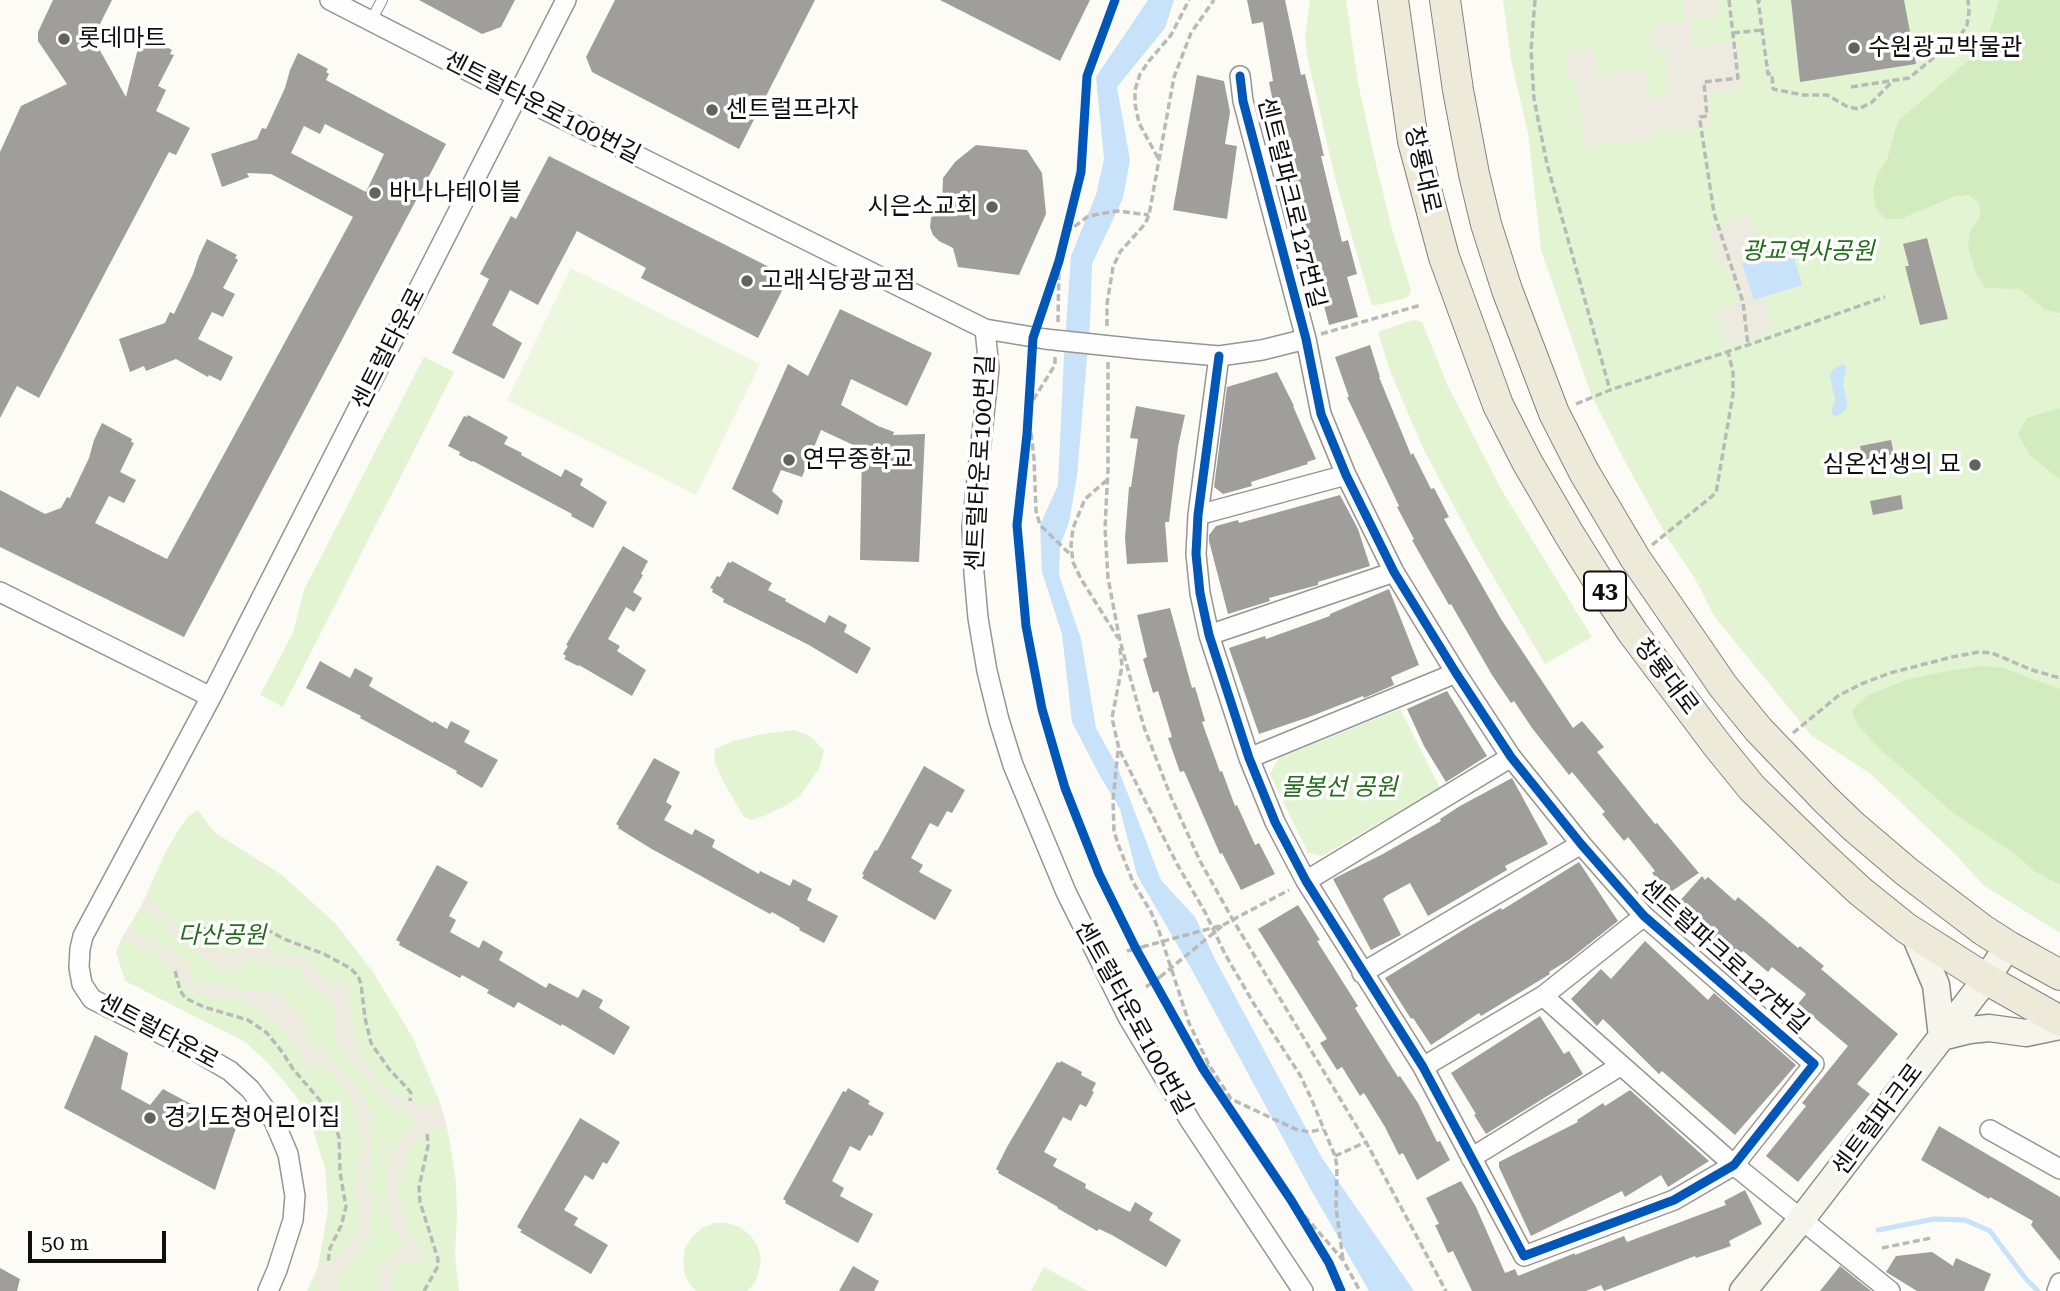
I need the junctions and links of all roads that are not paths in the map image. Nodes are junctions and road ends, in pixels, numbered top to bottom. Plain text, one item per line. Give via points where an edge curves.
1 (330, 0) edge
2 (382, 0) edge
3 (566, 0) edge
4 (1393, 0) edge
5 (1446, 0) edge
6 (371, 21) junction
7 (1240, 76) dead end
8 (517, 96) junction
9 (985, 328) junction
10 (1306, 339) junction
11 (1219, 356) junction
12 (1346, 475) junction
13 (1198, 515) junction
14 (1394, 572) junction
15 (0, 592) edge
16 (1209, 635) junction
17 (1456, 673) junction
18 (211, 698) junction
19 (1511, 757) junction
20 (1248, 758) junction
21 (1581, 845) junction
22 (1306, 881) junction
23 (1644, 916) junction
24 (1914, 933) junction
25 (2008, 946) junction
26 (1362, 973) junction
27 (2060, 975) edge
28 (1986, 979) junction
29 (1543, 996) junction
30 (2060, 1024) edge
31 (1942, 1037) junction
32 (1620, 1066) junction
33 (1423, 1067) junction
34 (1990, 1130) dead end
35 (1471, 1158) junction
36 (1734, 1165) junction
37 (2060, 1169) edge
38 (1801, 1220) junction
39 (2060, 1283) edge
40 (268, 1291) edge
41 (1303, 1291) edge
42 (1743, 1291) edge
43 (1890, 1291) edge
44 (2057, 1291) edge

1 - 6 street, 센트럴타운로100번길
2 - 6 lane
3 - 8 street, 센트럴타운로
4 - 24 main road, 창룡대로 / 43 via 1413,141 1444,257 1499,405 1527,462 1633,633 1752,788 1860,891
5 - 25 main road, 창룡대로 / 43 via 1458,90 1486,224 1518,323 1554,413 1635,558 1723,686 1776,748 1853,826
6 - 8 street, 센트럴타운로100번길
7 - 10 street, 센트럴파크로127번길
8 - 9 street, 센트럴타운로100번길
8 - 18 street, 센트럴타운로
9 - 11 street, 센트럴파크로127번길, bridge via 1045,340
9 - 41 street, 센트럴타운로100번길 via 989,368 972,527 974,573 987,671 1013,765 1082,929 1128,1017
10 - 11 street, 센트럴파크로127번길
10 - 12 street, 센트럴파크로127번길 via 1321,414
11 - 13 street, 센트럴파크로127번길
12 - 13 street
12 - 14 street, 센트럴파크로127번길
13 - 16 street, 센트럴파크로127번길 via 1196,554
14 - 16 street
14 - 17 street, 센트럴파크로127번길
15 - 18 street
16 - 20 street, 센트럴파크로127번길
17 - 19 street, 센트럴파크로127번길
17 - 20 street
18 - 40 street, 센트럴타운로 via 83,936 79,967 82,984 92,999 230,1071 274,1121 288,1154 295,1196 293,1220
19 - 21 street, 센트럴파크로127번길
19 - 22 street
20 - 22 street, 센트럴파크로127번길
21 - 23 street, 센트럴파크로127번길
21 - 26 street
22 - 26 street, 센트럴파크로127번길
23 - 29 street, 센트럴파크로127번길
23 - 36 street, 센트럴파크로127번길 via 1814,1064
24 - 28 main road, 창룡대로 / 43
24 - 31 street via 1936,985
25 - 27 main road, 창룡대로 / 43
25 - 28 street, 센트럴파크로
26 - 33 street, 센트럴파크로127번길
28 - 30 main road, 창룡대로 / 43
28 - 31 street, 센트럴파크로
29 - 32 street
29 - 33 street, 센트럴파크로127번길
30 - 31 street via 2026,1033 1989,1028
31 - 38 street, 센트럴파크로
32 - 35 street
32 - 36 street
33 - 35 street, 센트럴파크로127번길
34 - 37 street
35 - 36 street, 센트럴파크로127번길 via 1524,1256 1674,1200
36 - 38 street
38 - 42 street, 센트럴파크로
38 - 43 street
39 - 44 street

